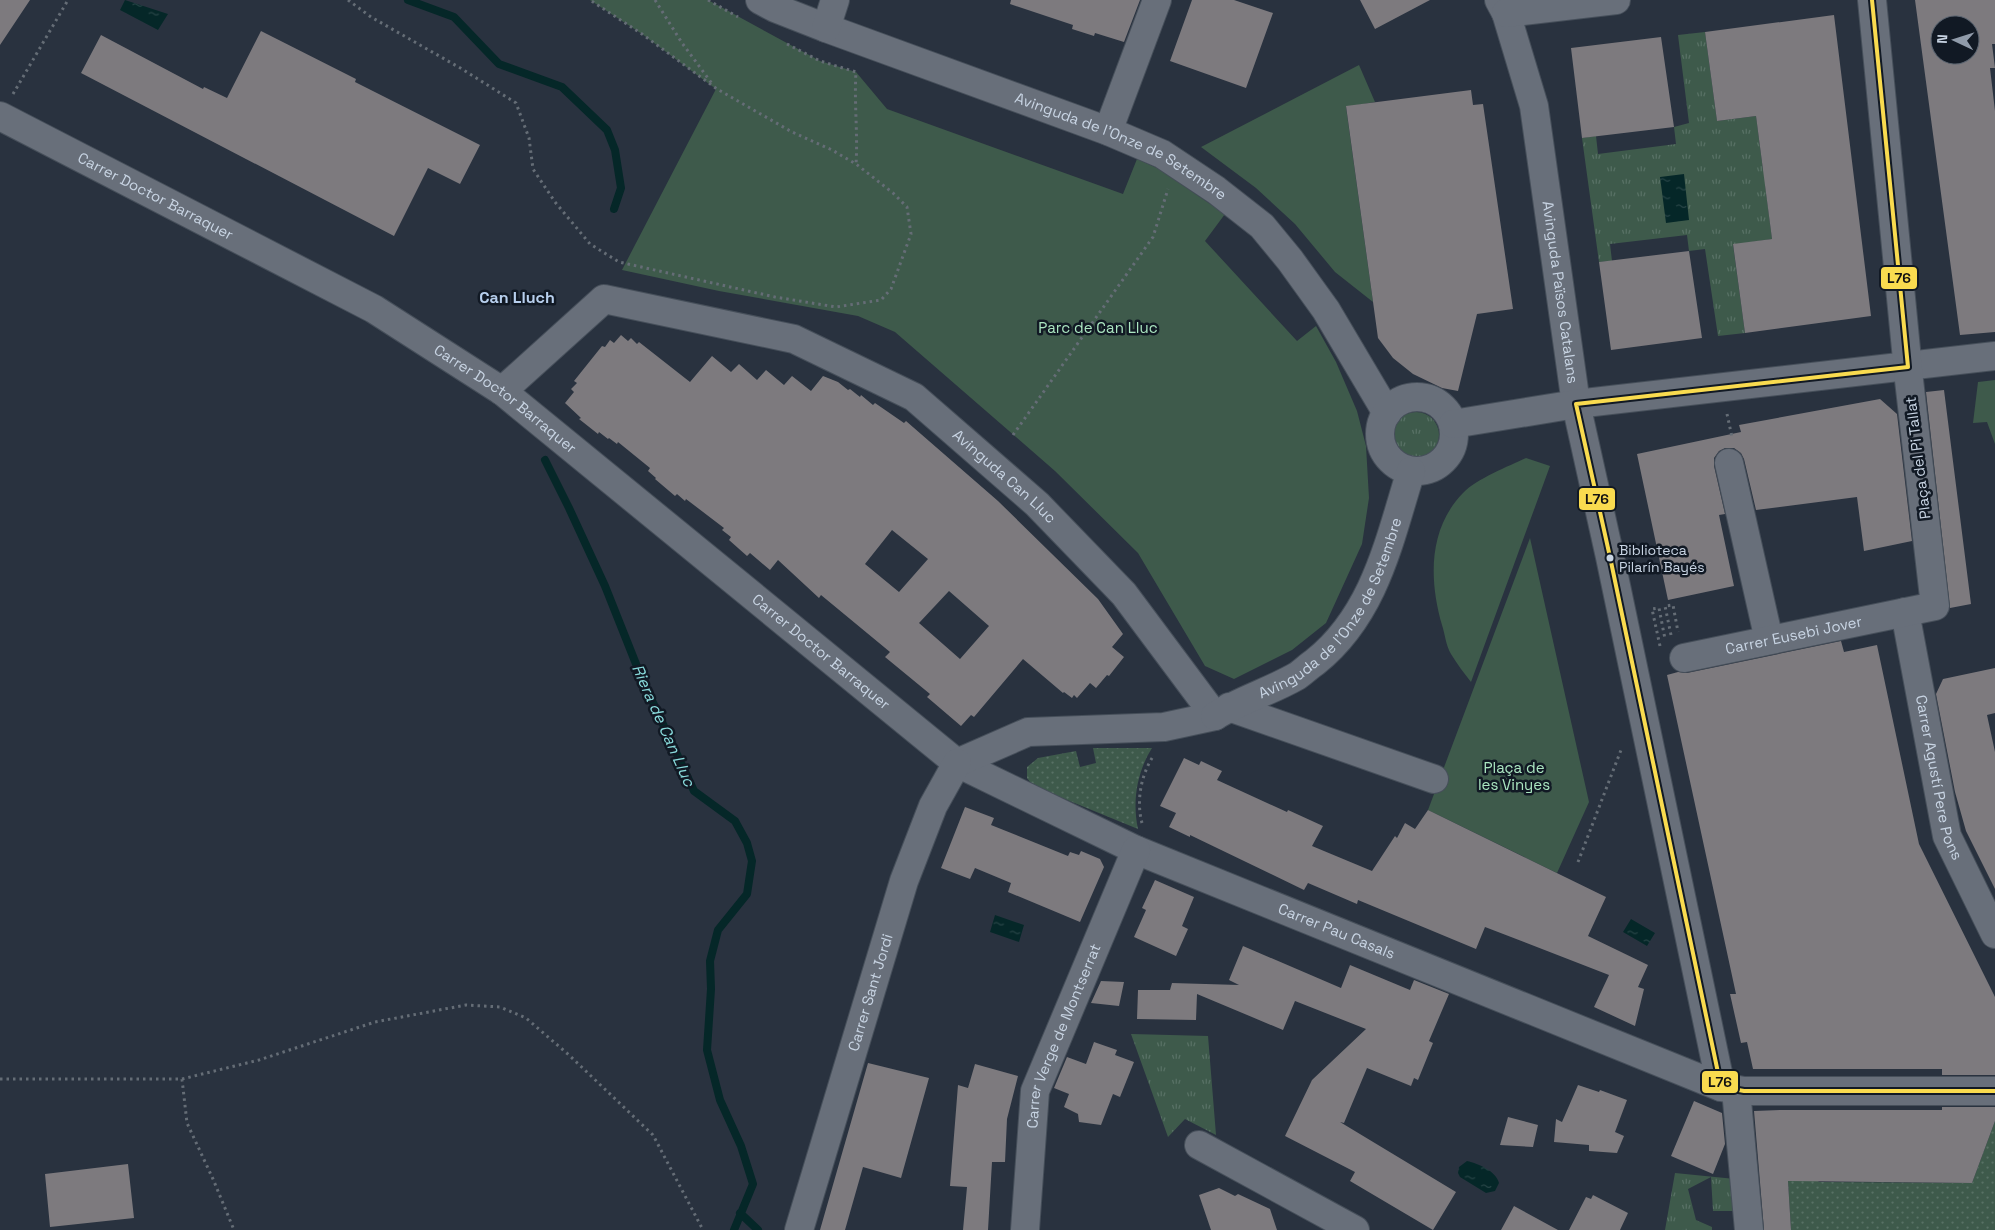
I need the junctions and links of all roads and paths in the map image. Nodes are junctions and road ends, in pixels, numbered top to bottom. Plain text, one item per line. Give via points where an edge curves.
1 (68, 0) edge
2 (348, 0) edge
3 (590, 0) edge
4 (655, 0) edge
5 (760, 0) edge
6 (835, 0) edge
7 (1157, 0) edge
8 (1616, 0) edge
9 (1872, 0) edge
10 (1502, 7) edge
11 (826, 28) junction
12 (856, 72) dead end
13 (716, 89) junction
14 (0, 116) edge
15 (1108, 131) junction
16 (856, 164) junction
17 (1169, 186) dead end
18 (1995, 356) edge
19 (1908, 367) junction
20 (502, 391) junction
21 (1576, 404) junction
22 (1386, 413) junction
23 (1453, 424) junction
24 (1013, 435) dead end
25 (1729, 463) dead end
26 (1411, 471) junction
27 (1905, 612) junction
28 (1769, 640) junction
29 (1671, 648) junction
30 (1222, 711) junction
31 (1622, 749) dead end
32 (1157, 750) dead end
33 (957, 763) junction
34 (1434, 779) dead end
35 (1140, 840) junction
36 (1578, 862) dead end
37 (1995, 934) edge
38 (0, 1079) edge
39 (182, 1079) junction
40 (1734, 1089) junction
41 (1995, 1091) edge
42 (1199, 1145) dead end
43 (1325, 1223) edge
44 (234, 1230) edge
45 (703, 1230) edge
46 (799, 1230) edge
47 (1025, 1230) edge
48 (1355, 1230) edge
49 (1749, 1230) edge

1 - 14 path
2 - 16 path via 516,103 529,138 533,169 590,244 619,262 775,297 836,307 881,300 891,290 911,234 907,207
3 - 13 path
4 - 13 path
5 - 11 street, Avinguda de l'Onze de Setembre
6 - 11 street
7 - 15 street
8 - 10 street
9 - 19 street
10 - 21 street, Avinguda Països Catalans via 1534,106
11 - 15 street, Avinguda de l'Onze de Setembre
12 - 16 path
13 - 16 path
14 - 20 street, Carrer Doctor Barraquer via 374,309
15 - 22 street, Avinguda de l'Onze de Setembre via 1162,154 1262,226 1326,310
17 - 24 path via 1153,237
18 - 19 street
19 - 21 street
19 - 27 street, Plaça del Pi Tallat via 1935,606
20 - 30 street, Avinguda Can Lluc via 604,299 794,339 914,397 1037,504 1124,594
20 - 33 street, Carrer Doctor Barraquer
21 - 23 street
21 - 40 street, Avinguda Països Catalans
22 - 23 street via 1406,399 1423,398 1440,404
22 - 26 street via 1381,424 1383,448 1394,463
23 - 26 street via 1455,436 1445,459 1435,467
25 - 28 street
26 - 30 street, Avinguda de l'Onze de Setembre via 1380,572 1358,615 1331,649 1298,676
27 - 28 street, Carrer Eusebi Jover
27 - 37 street, Carrer Agustí Pere Pons via 1947,836
28 - 29 street, Carrer Eusebi Jover
29 - 29 path via 1659,608 1652,609
29 - 29 path via 1673,605 1666,606
30 - 33 street via 1164,727 1028,732
30 - 34 street
31 - 36 path
32 - 35 path via 1144,774
33 - 35 street, Carrer Pau Casals
33 - 46 street, Carrer Sant Jordi via 933,806 904,881
35 - 40 street, Carrer Pau Casals
35 - 47 street, Carrer Verge de Montserrat via 1035,1091
38 - 39 path
39 - 44 path via 187,1123
39 - 45 path via 259,1060 375,1022 466,1005 500,1007 526,1018 653,1135
40 - 41 street, Carrer Pau Casals
40 - 49 street, Avinguda Països Catalans
42 - 43 street
43 - 48 street

